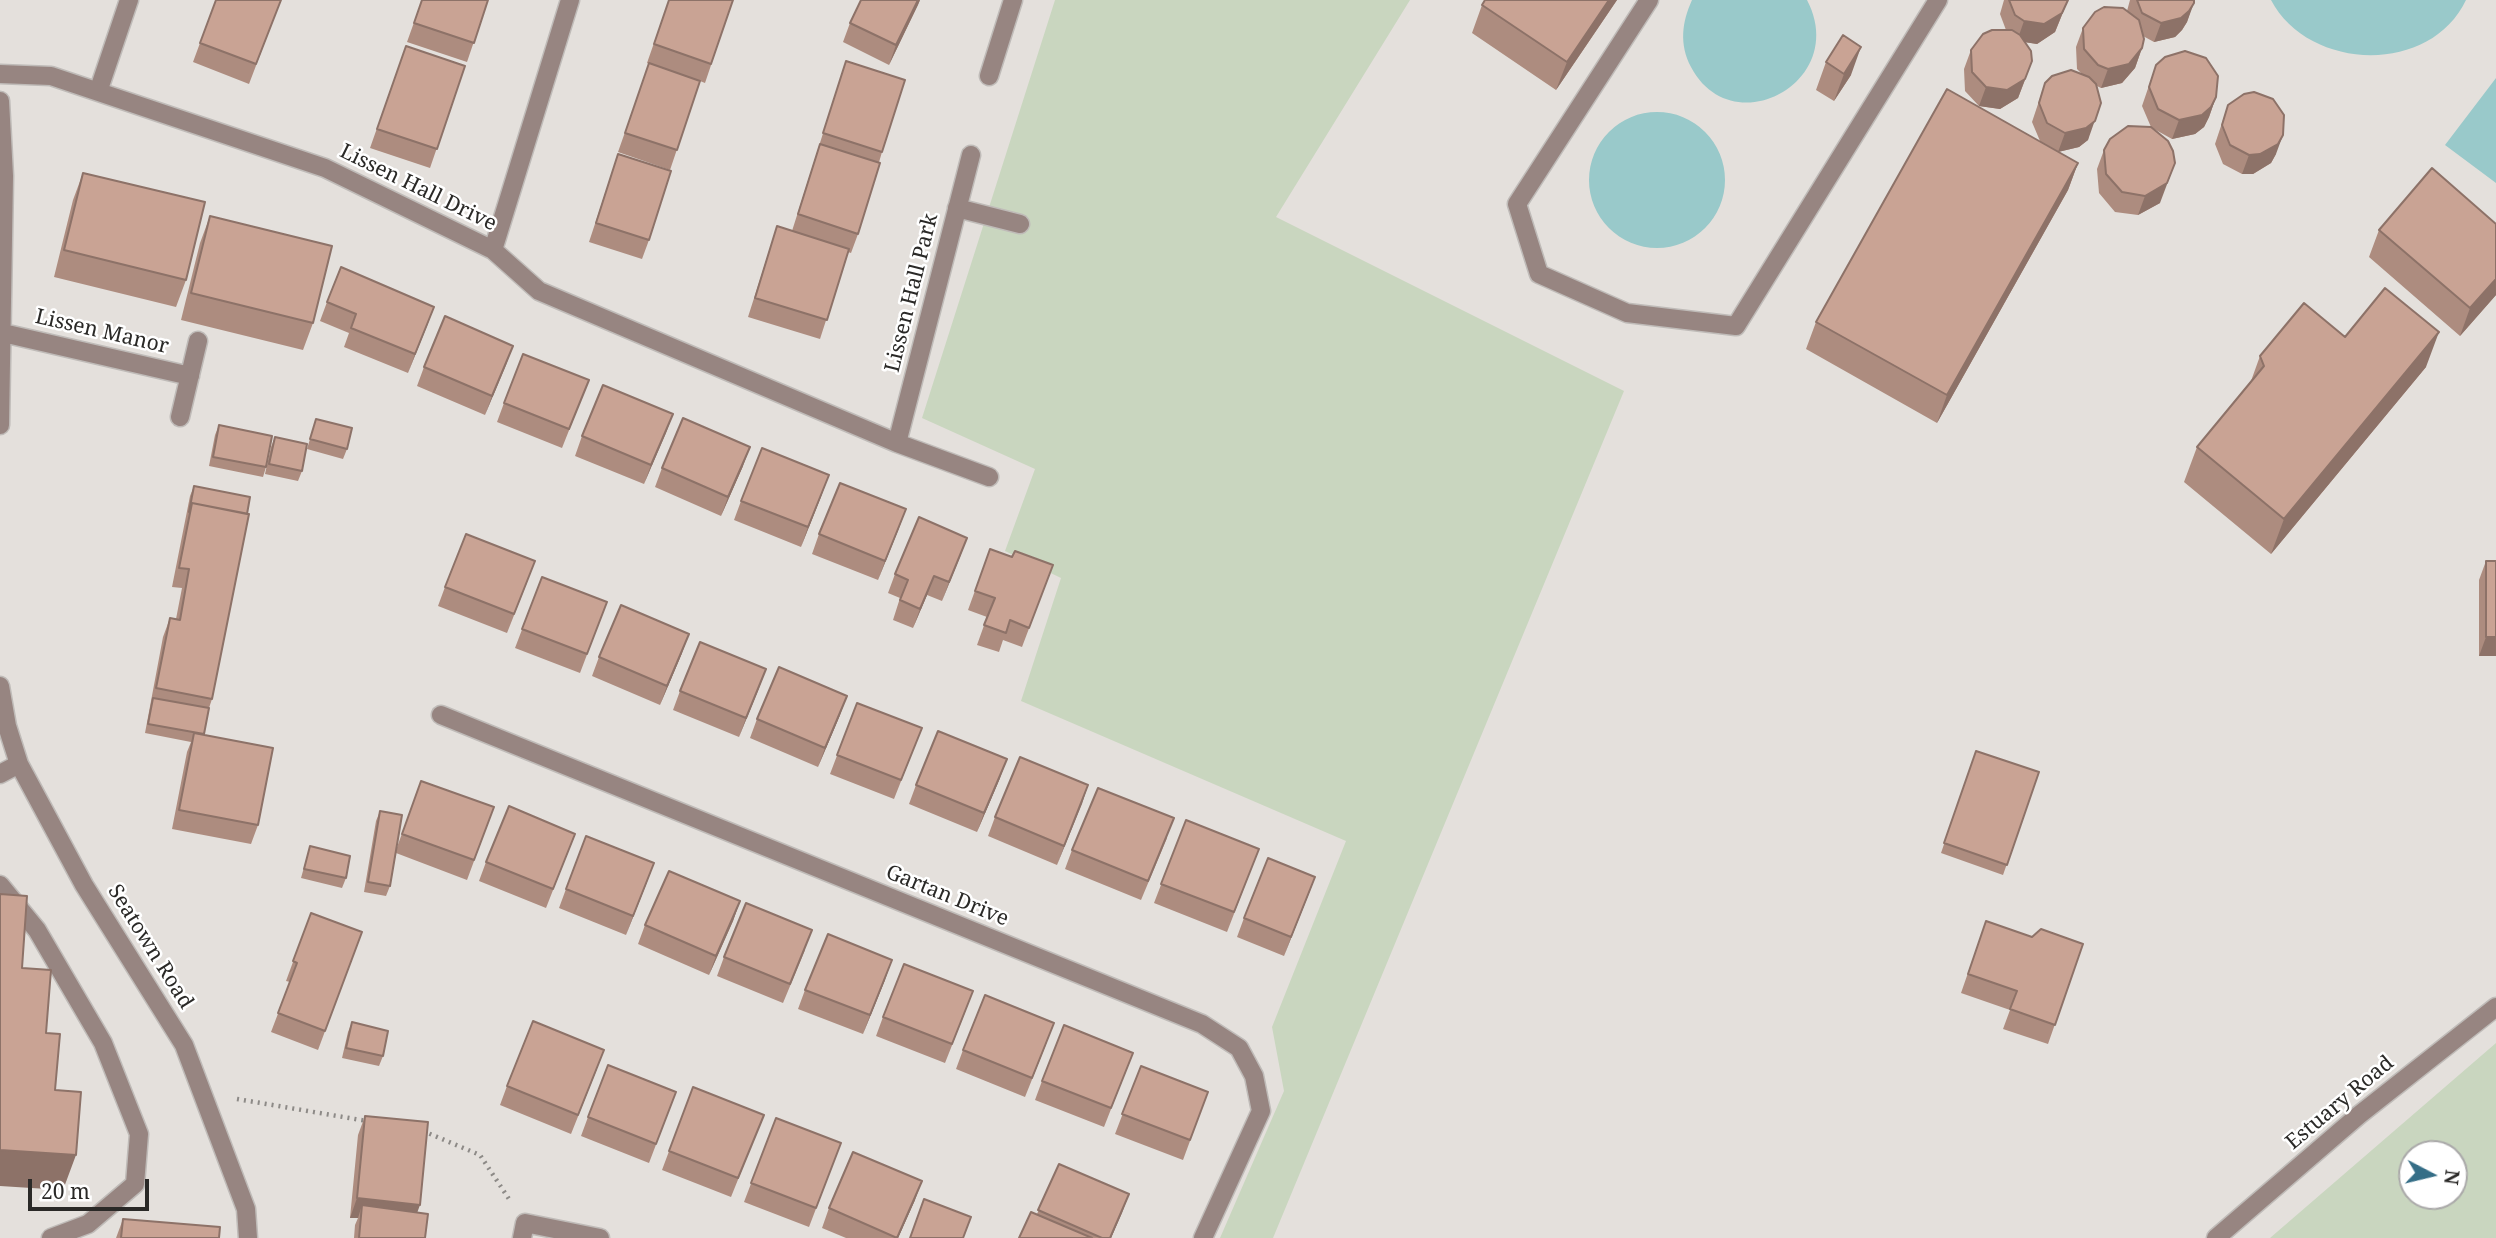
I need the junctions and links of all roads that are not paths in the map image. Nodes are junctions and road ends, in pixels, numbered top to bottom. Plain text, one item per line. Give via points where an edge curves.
1 (129, 0) edge
2 (570, 0) edge
3 (1013, 0) edge
4 (1649, 0) edge
5 (1938, 0) edge
6 (0, 74) edge
7 (989, 76) dead end
8 (99, 89) junction
9 (0, 101) edge
10 (971, 155) dead end
11 (957, 208) junction
12 (1020, 224) dead end
13 (494, 250) junction
14 (4, 333) junction
15 (198, 341) dead end
16 (190, 376) junction
17 (180, 418) dead end
18 (0, 425) edge
19 (897, 443) junction
20 (989, 477) dead end
21 (0, 686) edge
22 (441, 715) dead end
23 (19, 764) junction
24 (0, 774) edge
25 (0, 885) edge
26 (2496, 1007) edge
27 (523, 1231) edge
28 (51, 1238) edge
29 (248, 1238) edge
30 (600, 1238) edge
31 (1203, 1238) edge
32 (2216, 1238) edge

1 - 8 street
2 - 13 street
3 - 7 street
4 - 5 street via 1517,204 1539,274 1627,313 1736,326
6 - 8 street, Lissen Hall Drive via 51,75
8 - 13 street, Lissen Hall Drive via 325,168
9 - 14 street
10 - 11 street, Lissen Hall Park
11 - 12 street
11 - 19 street, Lissen Hall Park
13 - 19 street, Lissen Hall Drive via 539,291
14 - 16 street, Lissen Manor
14 - 18 street
15 - 16 street
16 - 17 street
19 - 20 street, Lissen Hall Drive
21 - 23 street, Seatown Road
22 - 31 street, Gartan Drive via 1202,1024 1239,1048 1254,1076 1262,1111
23 - 24 street
23 - 29 street, Seatown Road via 84,885 184,1045 246,1209
25 - 28 street via 37,930 103,1043 139,1134 135,1184 88,1224
26 - 32 street, Estuary Road via 2359,1115
27 - 30 street

